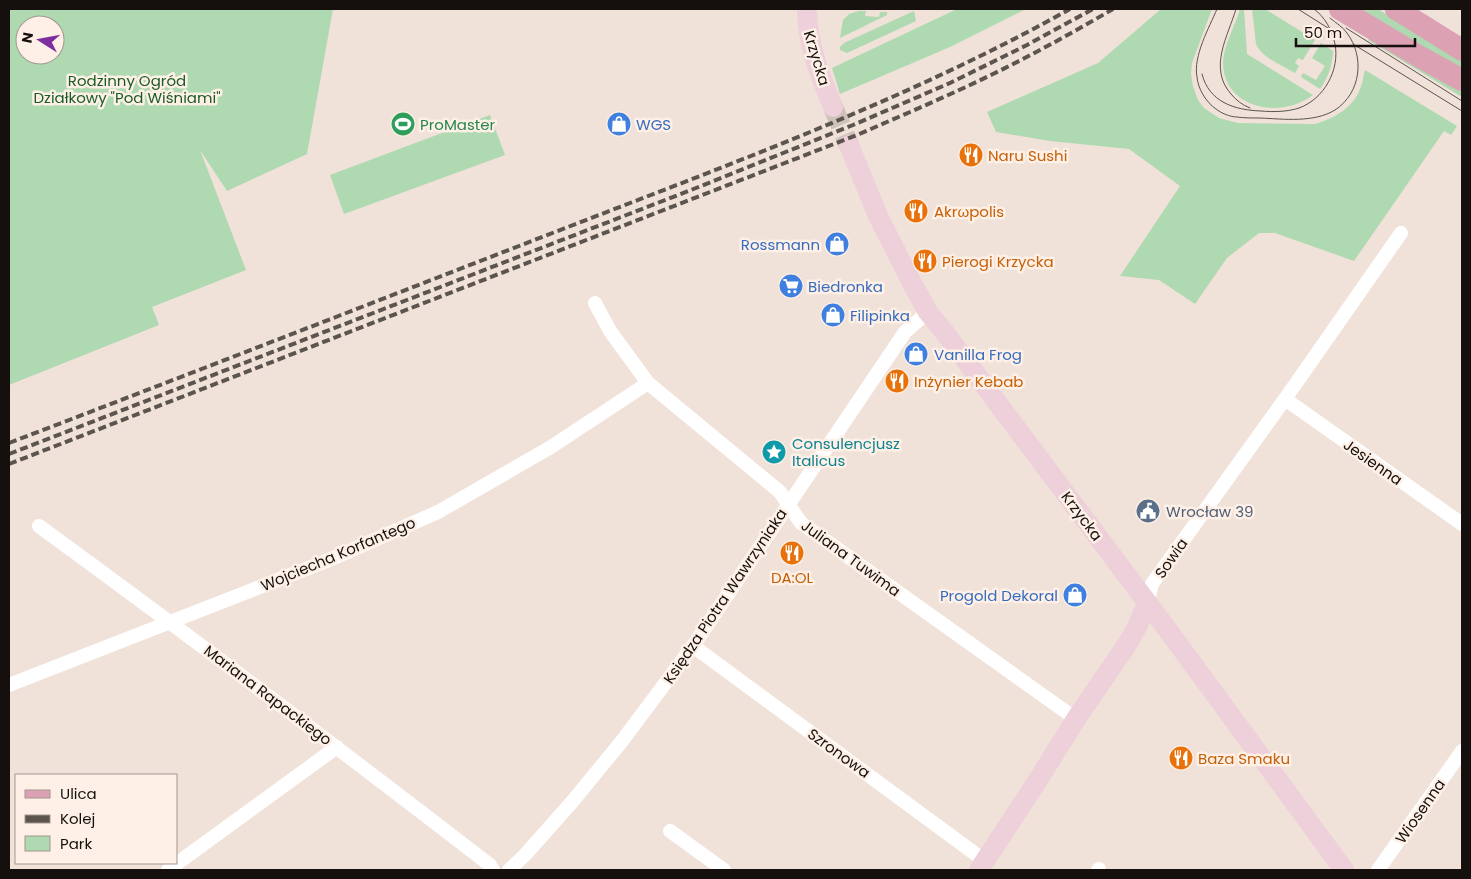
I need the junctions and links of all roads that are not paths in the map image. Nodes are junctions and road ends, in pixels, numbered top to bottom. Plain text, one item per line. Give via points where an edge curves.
1 (807, 9) edge
2 (1340, 9) edge
3 (1396, 9) edge
4 (1462, 50) edge
5 (1462, 80) edge
6 (834, 107) tunnel mouth
7 (849, 145) tunnel mouth
8 (1401, 233) dead end
9 (595, 303) dead end
10 (928, 312) junction
11 (648, 383) junction
12 (1285, 399) junction
13 (788, 505) junction
14 (1462, 524) edge
15 (39, 526) dead end
16 (1147, 603) junction
17 (171, 622) junction
18 (693, 646) junction
19 (9, 685) edge
20 (1076, 719) junction
21 (337, 747) junction
22 (1462, 751) edge
23 (670, 831) dead end
24 (178, 863) edge
25 (982, 866) edge
26 (493, 870) edge
27 (509, 870) edge
28 (724, 870) edge
29 (1344, 870) edge
30 (1378, 870) edge

1 - 6 street, Krzycka via 812,49
2 - 5 main road
3 - 4 main road
7 - 10 street, Krzycka via 878,216
8 - 12 street, Sowia
9 - 11 street, Juliana Tuwima via 610,331
10 - 13 street, Księdza Piotra Wawrzyniaka via 905,332
10 - 16 street, Krzycka
11 - 13 street, Juliana Tuwima via 780,492
11 - 17 street, Wojciecha Korfantego via 551,447 438,512 329,560
12 - 14 street, Jesienna
12 - 16 street, Sowia via 1152,584
13 - 18 street, Księdza Piotra Wawrzyniaka
13 - 20 street, Juliana Tuwima via 802,524
15 - 17 street, Mariana Rapackiego
16 - 20 street, Sowia via 1126,646
16 - 29 street, Krzycka
17 - 19 street, Wojciecha Korfantego
17 - 21 street, Mariana Rapackiego
18 - 25 street, Szronowa
18 - 27 street, Księdza Piotra Wawrzyniaka via 622,741 566,809
20 - 25 street, Sowia
21 - 24 street
21 - 26 street, Mariana Rapackiego
22 - 30 street, Wiosenna
23 - 28 street

